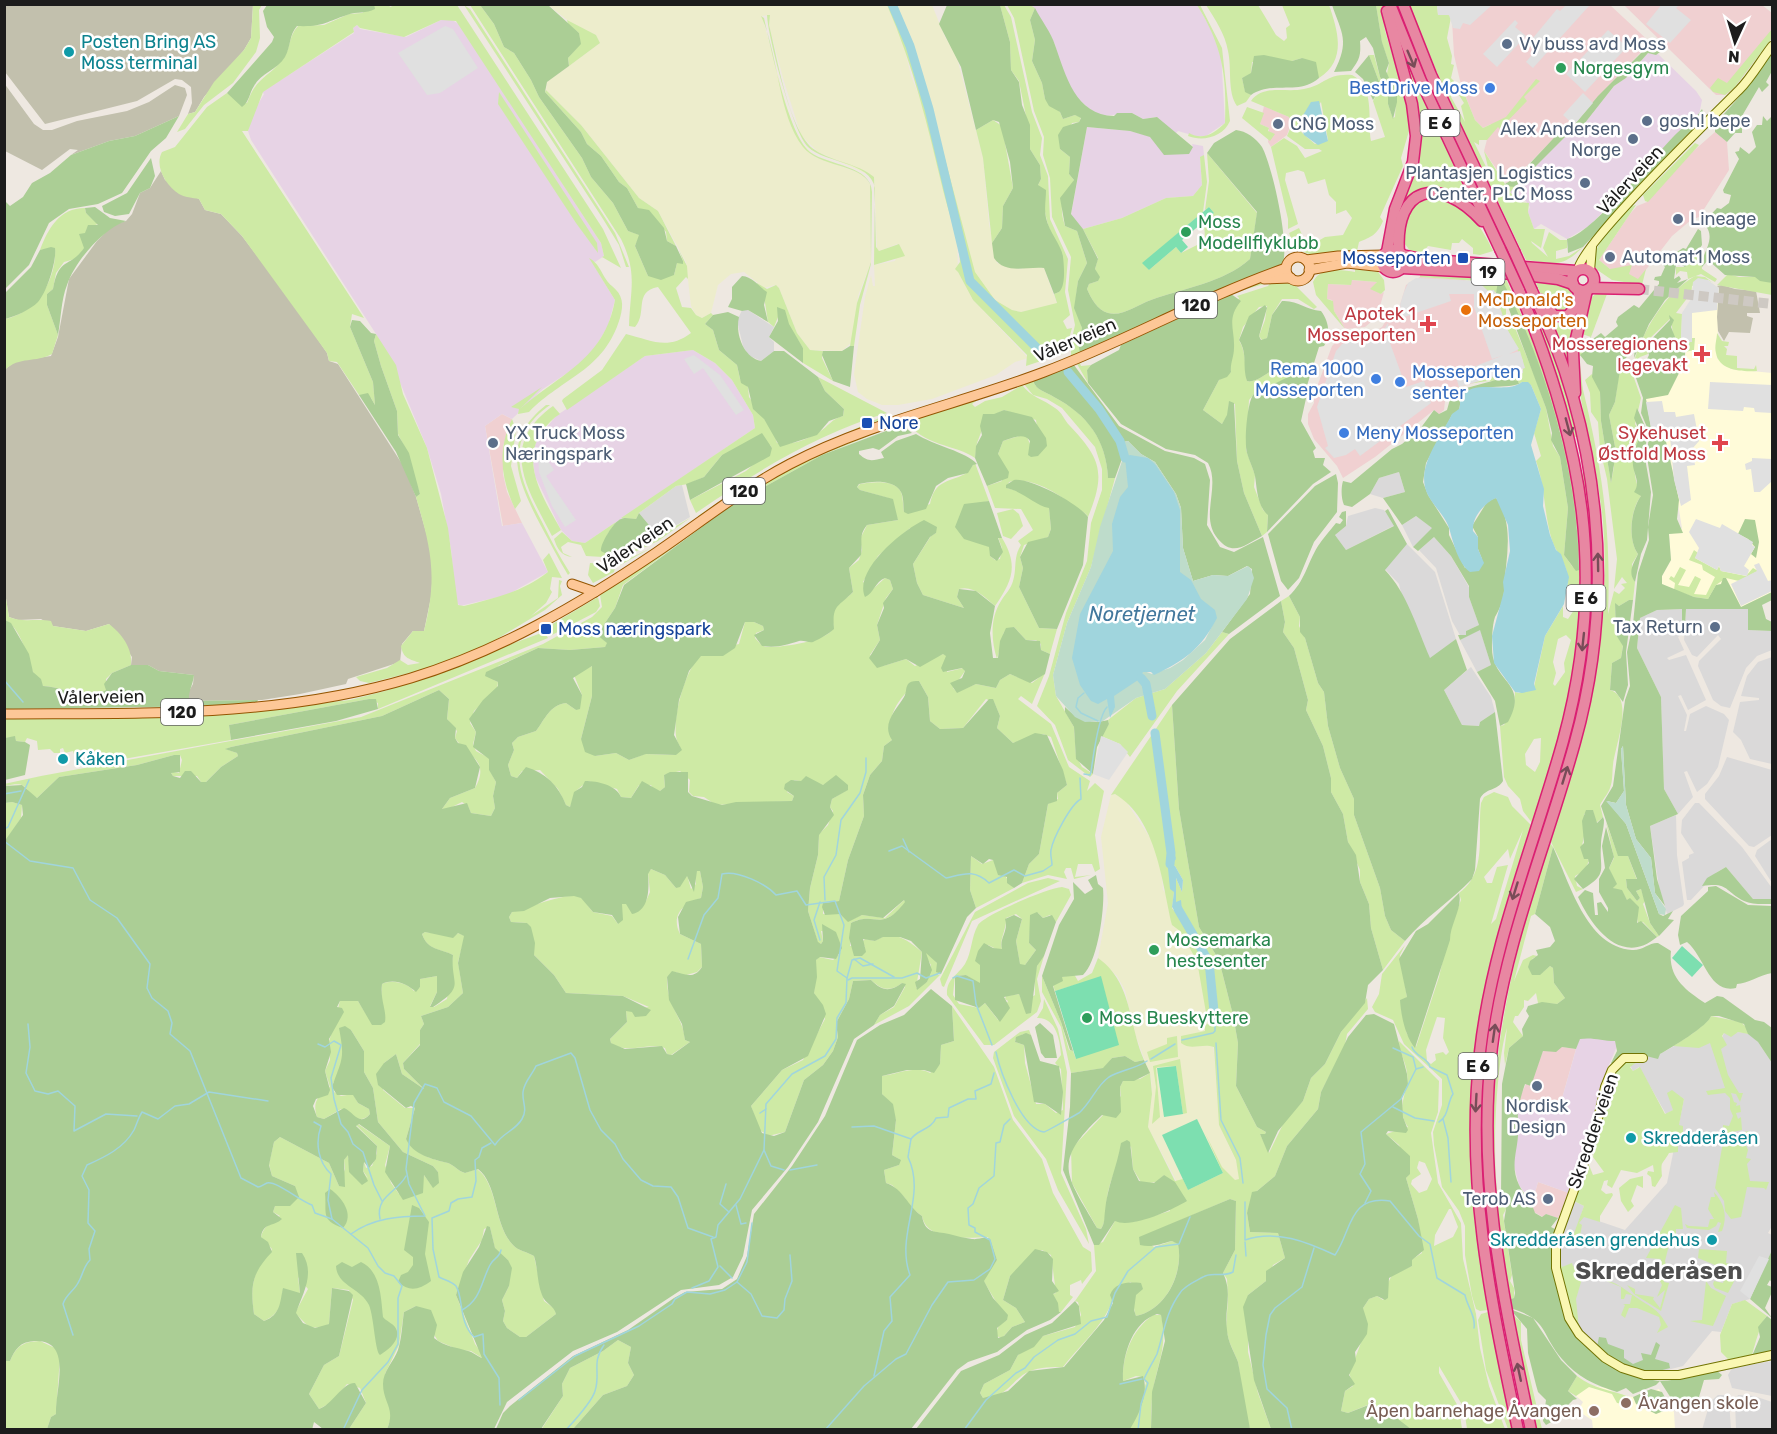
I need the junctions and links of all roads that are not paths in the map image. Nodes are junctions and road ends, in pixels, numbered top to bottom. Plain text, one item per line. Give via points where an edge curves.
1 (1386, 4) edge
2 (1390, 4) edge
3 (1403, 4) edge
4 (1773, 46) edge
5 (1497, 244) junction
6 (1592, 246) junction
7 (1386, 253) junction
8 (1400, 254) junction
9 (1306, 260) junction
10 (1383, 267) junction
11 (1286, 268) junction
12 (1402, 268) junction
13 (1309, 270) junction
14 (1577, 270) junction
15 (1592, 273) junction
16 (1291, 278) junction
17 (1253, 281) junction
18 (1618, 286) junction
19 (1582, 288) junction
20 (1639, 289) tunnel mouth
21 (1532, 291) junction
22 (1578, 420) junction
23 (572, 584) dead end
24 (595, 592) junction
25 (4, 714) edge
26 (1643, 1058) dead end
27 (1773, 1355) edge
28 (1518, 1430) edge
29 (1531, 1430) edge

1 - 7 highway, E 6 via 1413,104 1416,136 1413,162 1395,209
2 -> 5 highway, E 6 via 1421,81
3 - 21 highway, E 6, bridge via 1431,75
4 - 6 street, Vålerveien via 1738,90
5 - 8 highway, E 6 via 1467,205 1445,195 1422,194 1411,200 1403,212
5 -> 28 highway, E 6, bridge via 1551,371 1570,435 1582,500 1586,557 1584,628 1576,684 1563,741 1494,969 1476,1087 1477,1206 1494,1316
6 - 14 street, Vålerveien
6 - 15 street
7 - 8 highway, 19
7 - 9 main road, 120
7 - 10 highway
8 - 12 highway
8 - 14 highway, 19 via 1420,259
9 - 11 main road, 120 via 1294,258
9 - 13 main road
10 - 12 highway, 19 via 1391,272
10 - 13 main road, 120 via 1347,263
11 - 16 main road
11 - 17 main road, Vålerveien / 120
12 - 19 highway, 19 via 1516,274 1558,279
13 - 16 main road, 120 via 1302,279
14 - 15 highway, 19
14 - 19 highway via 1573,276
15 - 18 highway, 19
15 - 19 highway
16 - 17 main road, Vålerveien / 120
17 - 24 main road, Vålerveien / 120 via 1078,358 873,428 792,463
18 - 19 highway, 19
18 - 20 highway, 19
19 - 21 highway, E 6 via 1576,308 1562,317 1550,313
19 - 22 highway, E 6 via 1573,352
21 - 22 highway, E 6
29 -> 22 highway, E 6 via 1506,1314 1488,1184 1489,1077 1507,966 1584,707 1597,615 1595,514
23 - 24 main road
24 - 25 main road, Vålerveien / 120 via 494,647 428,673 338,696 219,711
26 - 27 street, Skredderveien via 1626,1058 1612,1070 1557,1232 1555,1263 1569,1318 1579,1334 1605,1358 1644,1375 1679,1375

